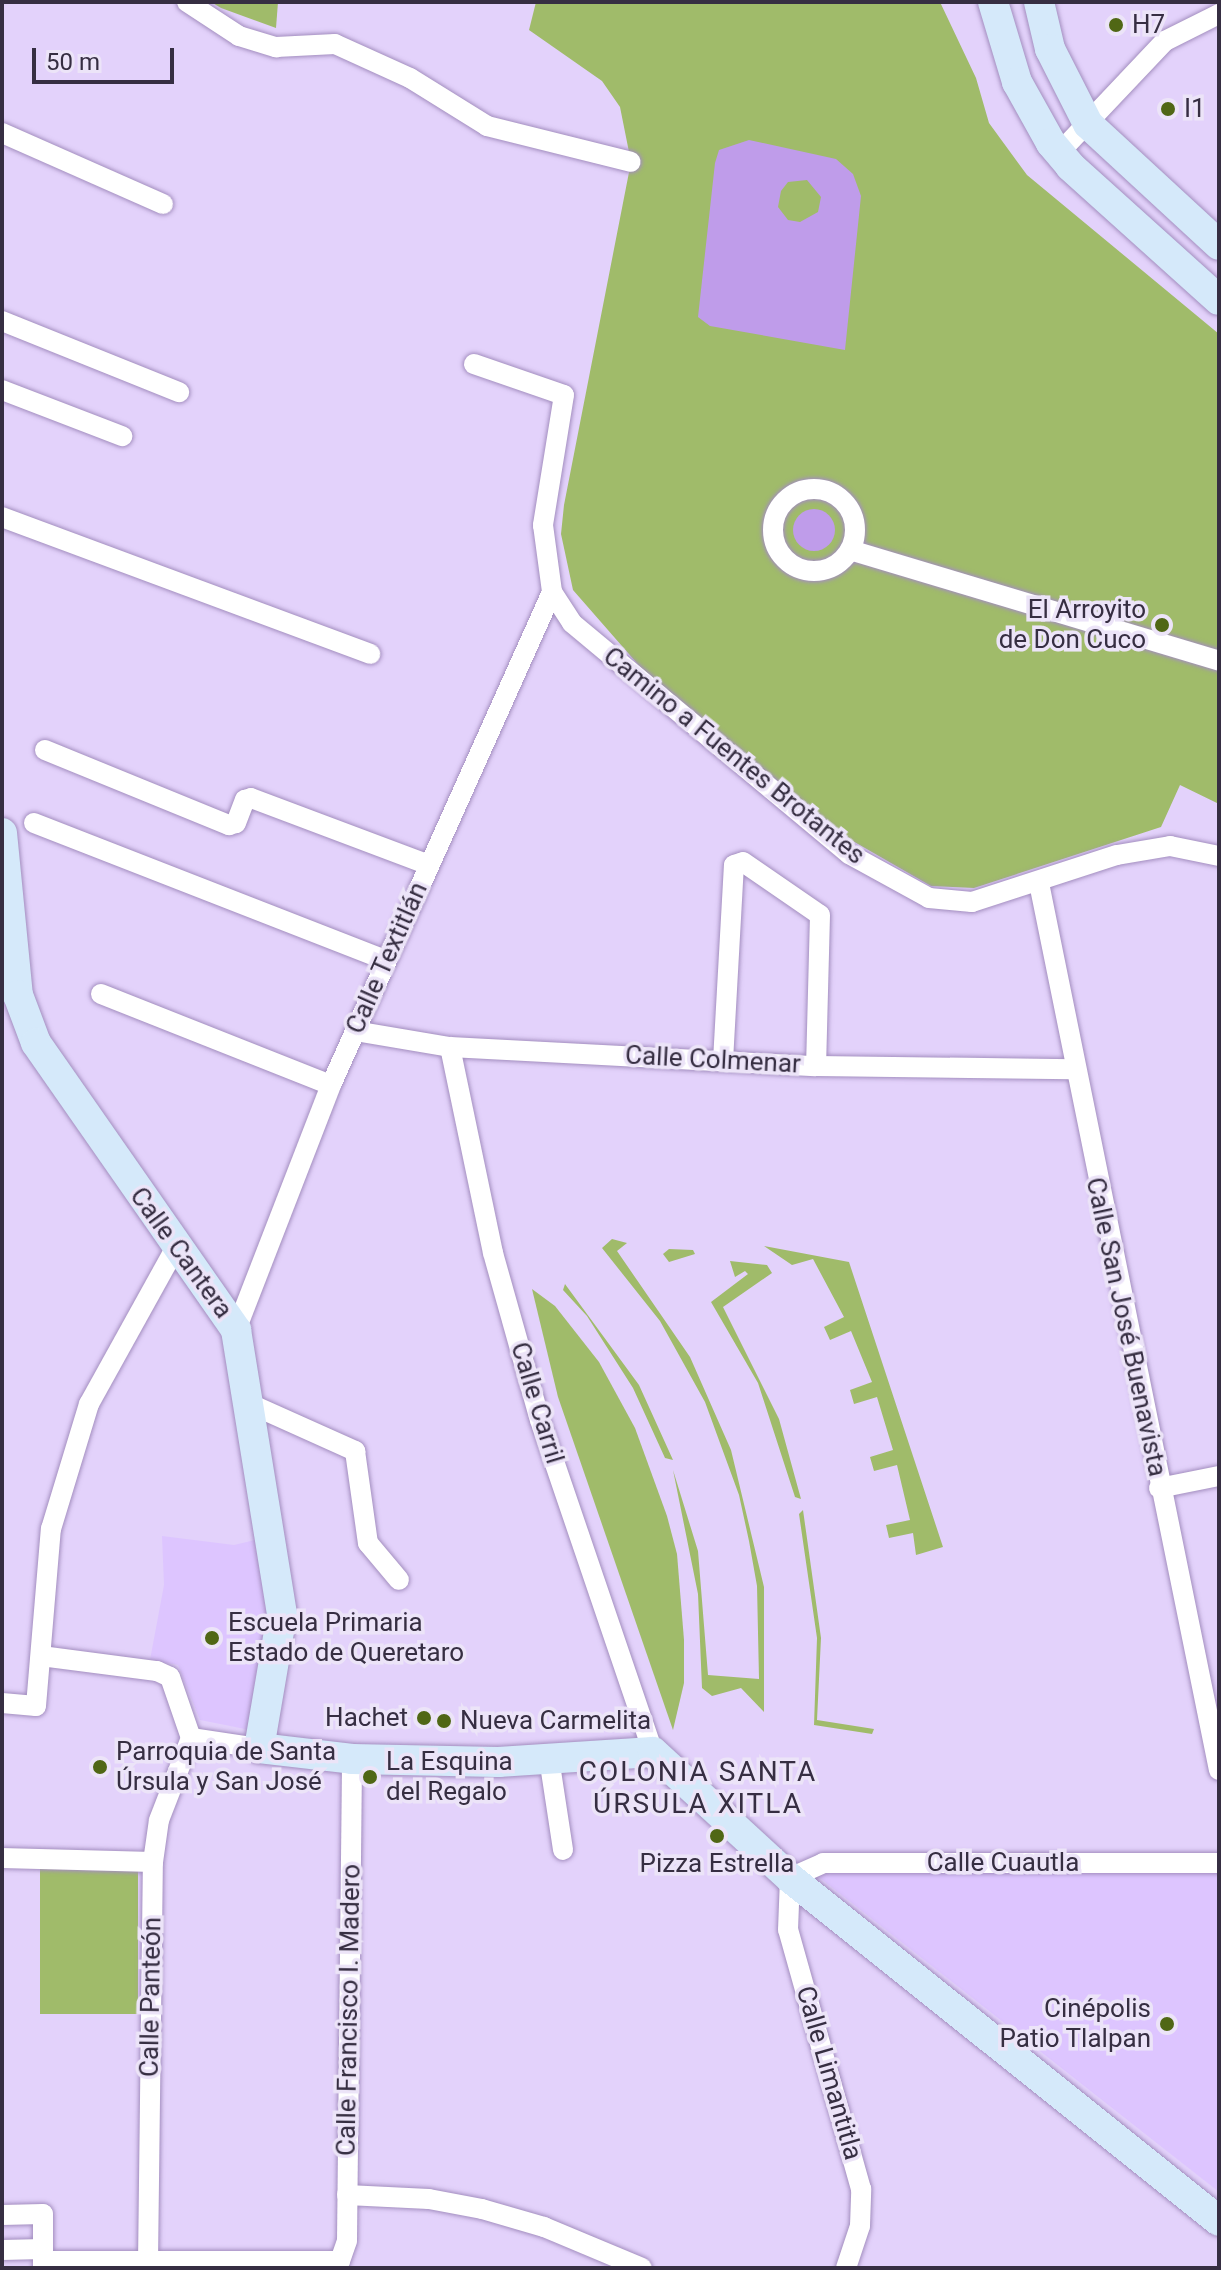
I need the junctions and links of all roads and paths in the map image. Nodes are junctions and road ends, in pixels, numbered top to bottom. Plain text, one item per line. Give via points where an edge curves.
1 (187, 2) edge
2 (993, 2) edge
3 (1039, 2) edge
4 (1219, 14) edge
5 (1088, 124) junction
6 (2, 133) edge
7 (1059, 153) junction
8 (631, 162) dead end
9 (163, 204) dead end
10 (1219, 245) edge
11 (1219, 300) edge
12 (2, 321) edge
13 (474, 364) dead end
14 (2, 390) edge
15 (179, 392) dead end
16 (122, 436) dead end
17 (2, 517) edge
18 (850, 550) junction
19 (552, 592) junction
20 (370, 654) dead end
21 (1219, 661) edge
22 (45, 750) dead end
23 (34, 823) dead end
24 (2, 833) edge
25 (1219, 856) edge
26 (429, 865) junction
27 (1039, 883) junction
28 (385, 960) junction
29 (8, 971) edge
30 (101, 994) dead end
31 (355, 1031) junction
32 (450, 1047) junction
33 (723, 1061) junction
34 (816, 1066) junction
35 (1073, 1069) junction
36 (331, 1085) junction
37 (175, 1249) junction
38 (236, 1330) junction
39 (246, 1402) junction
40 (1219, 1476) edge
41 (1159, 1488) junction
42 (399, 1580) dead end
43 (41, 1656) junction
44 (2, 1703) edge
45 (191, 1738) junction
46 (259, 1748) junction
47 (653, 1752) junction
48 (549, 1758) junction
49 (352, 1759) junction
50 (1219, 1770) edge
51 (563, 1850) dead end
52 (2, 1858) edge
53 (153, 1862) junction
54 (1219, 1863) edge
55 (790, 1878) junction
56 (347, 2195) junction
57 (2, 2215) edge
58 (1219, 2221) edge
59 (2, 2250) edge
60 (43, 2259) edge
61 (148, 2263) junction
62 (102, 2265) edge
63 (642, 2268) edge
64 (846, 2268) edge

1 - 8 street via 239,36 276,47 335,44 410,78 487,126
2 - 7 street via 1017,82
3 - 5 street via 1050,49
4 - 5 street via 1165,41
5 - 7 street
5 - 10 street
6 - 9 street
7 - 11 street
12 - 15 street
13 - 19 street, Camino a Fuentes Brotantes via 564,395 543,525
14 - 16 street
17 - 20 street
18 - 18 street via 852,516 831,492 799,492 776,513 775,544 795,567 825,570
18 - 21 street
19 - 26 street, Calle Textitlán
19 - 27 street, Camino a Fuentes Brotantes via 572,623 635,679 849,854 929,898 972,902
22 - 26 street via 233,826 251,798
23 - 28 street
24 - 29 street, Calle Cantera
25 - 27 street, Camino a Fuentes Brotantes via 1170,846 1117,855
26 - 28 street, Calle Textitlán
27 - 35 street, Calle San José Buenavista
28 - 31 street, Calle Textitlán
29 - 37 street, Calle Cantera via 36,1043
30 - 36 street
31 - 32 street, Calle Colmenar
31 - 36 street, Calle Textitlán
32 - 33 street, Calle Colmenar
32 - 47 street, Calle Carril via 493,1253 540,1420
33 - 34 street, Calle Colmenar
33 - 34 street via 734,865 743,862 820,915
34 - 35 street, Calle Colmenar
35 - 41 street, Calle San José Buenavista
36 - 38 street, Calle Textitlán
37 - 38 street, Calle Cantera
37 - 43 street via 89,1404 51,1529
38 - 39 street, Calle Cantera
39 - 42 street via 355,1451 368,1543
39 - 46 street, Calle Cantera via 282,1614
40 - 41 street
41 - 50 street, Calle San José Buenavista
43 - 44 street via 36,1706
43 - 45 street via 170,1677
45 - 46 street
45 - 53 street, Calle Panteón via 159,1820
46 - 49 street
47 - 48 street
47 - 55 street
48 - 49 street
48 - 51 street
49 - 56 street, Calle Francisco I. Madero
52 - 53 street
53 - 61 street, Calle Panteón
54 - 55 street, Calle Cuautla via 823,1863
55 - 58 street
55 - 64 street, Calle Limantitla via 788,1930 861,2189 860,2226
56 - 61 street, Calle Francisco I. Madero via 347,2241 340,2261
56 - 63 street via 429,2199 482,2209 544,2227
57 - 60 street via 43,2214
59 - 60 street
60 - 62 street
61 - 62 street

